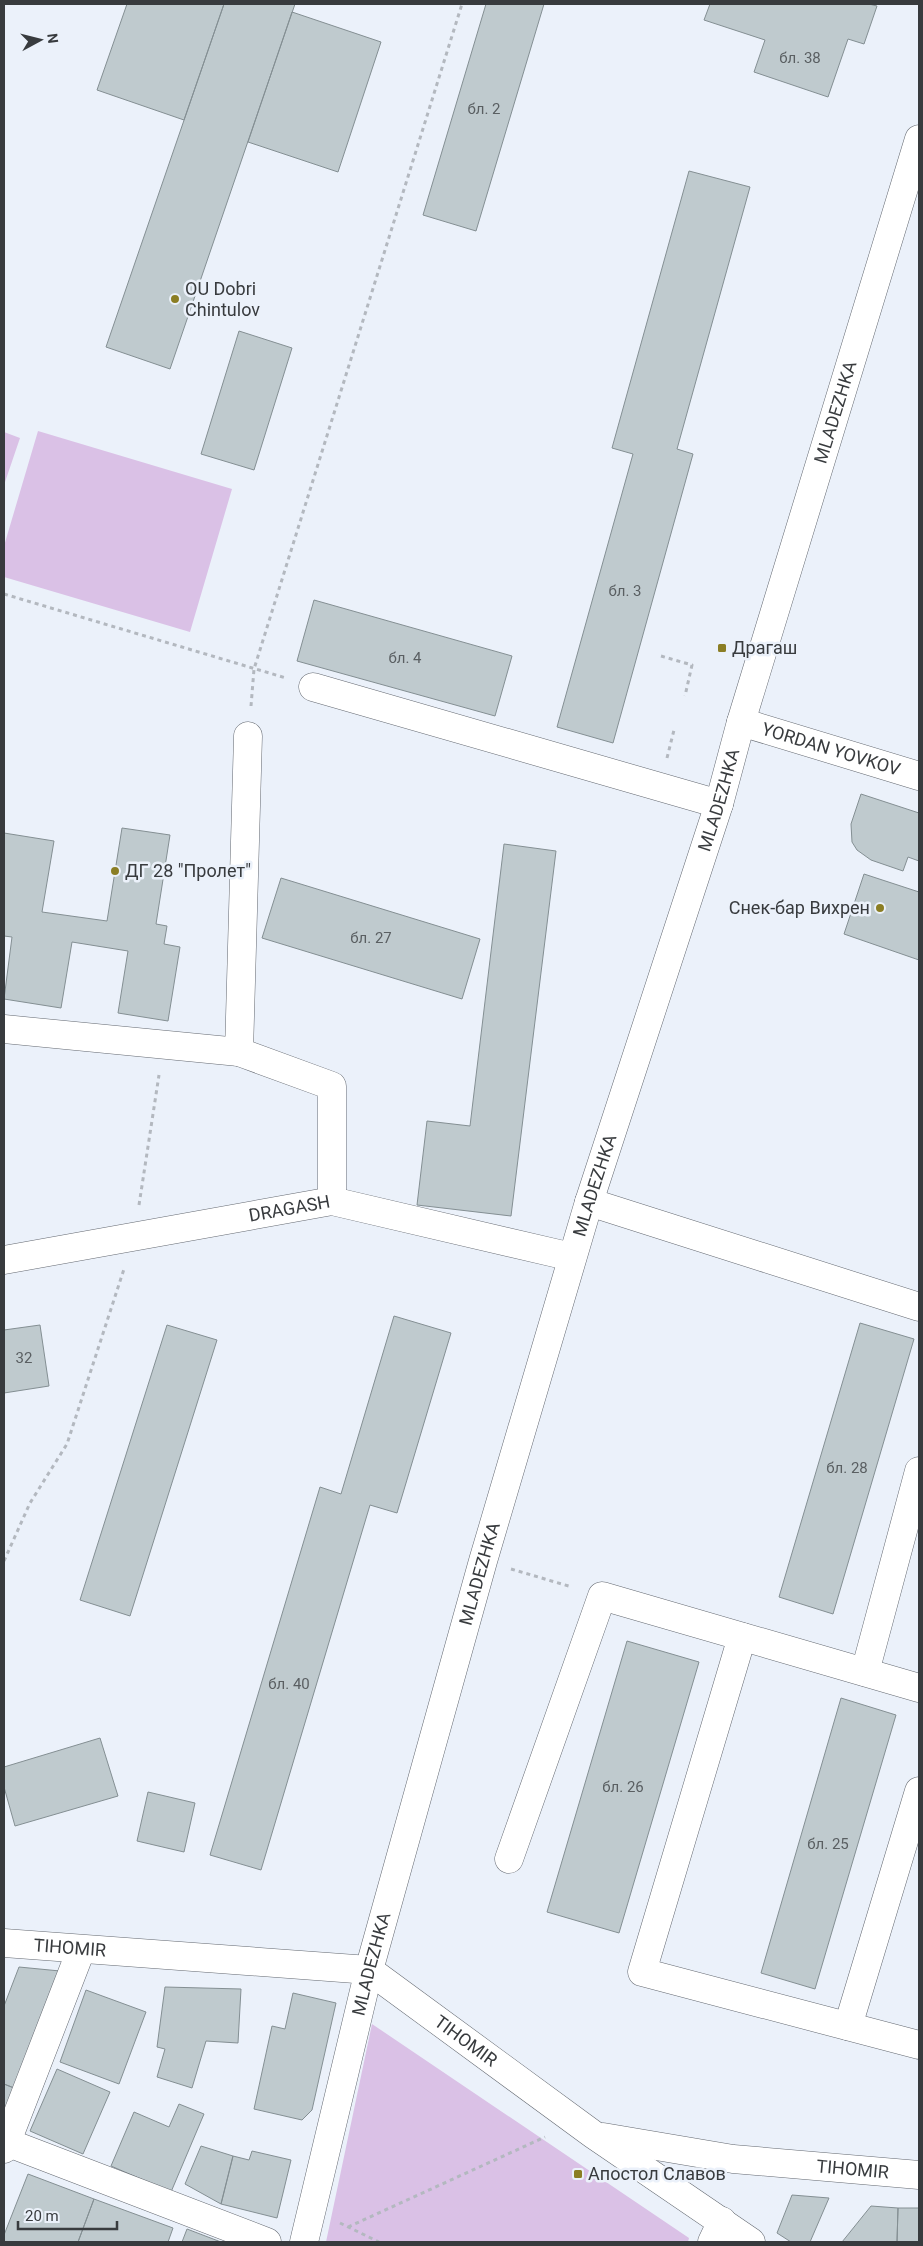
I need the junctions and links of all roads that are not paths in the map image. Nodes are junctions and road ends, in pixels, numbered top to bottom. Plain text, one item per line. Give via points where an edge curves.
1 (919, 139) edge
2 (312, 686) road end
3 (741, 722) junction
4 (248, 736) road end
5 (919, 776) edge
6 (719, 804) junction
7 (4, 1029) edge
8 (239, 1052) junction
9 (332, 1201) junction
10 (589, 1202) junction
11 (572, 1258) junction
12 (4, 1260) edge
13 (919, 1307) edge
14 (919, 1472) edge
15 (742, 1636) junction
16 (864, 1672) junction
17 (919, 1688) edge
18 (919, 1791) edge
19 (509, 1860) dead end
20 (4, 1943) edge
21 (80, 1950) junction
22 (369, 1970) junction
23 (848, 2026) junction
24 (919, 2045) edge
25 (585, 2129) junction
26 (5, 2145) edge
27 (919, 2175) edge
28 (717, 2232) edge
29 (267, 2242) edge
30 (304, 2242) edge
31 (751, 2242) edge

1 - 3 street, MLADEZHKA
2 - 6 street
3 - 5 street, YORDAN YOVKOV
3 - 6 street, MLADEZHKA
4 - 8 street
6 - 10 street, MLADEZHKA
7 - 8 street
8 - 9 street via 332,1086
9 - 11 street, DRAGASH
9 - 12 street, DRAGASH
10 - 11 street, MLADEZHKA
10 - 13 street
11 - 22 street, MLADEZHKA via 483,1561
14 - 16 street
15 - 16 street
15 - 19 street via 602,1596
15 - 23 street via 642,1972
16 - 17 street
18 - 23 street
20 - 21 street, TIHOMIR
21 - 22 street, TIHOMIR
21 - 26 street
22 - 25 street, TIHOMIR
22 - 30 street, MLADEZHKA
23 - 24 street
25 - 27 street, TIHOMIR via 733,2159
25 - 28 street
26 - 29 street
28 - 31 street

